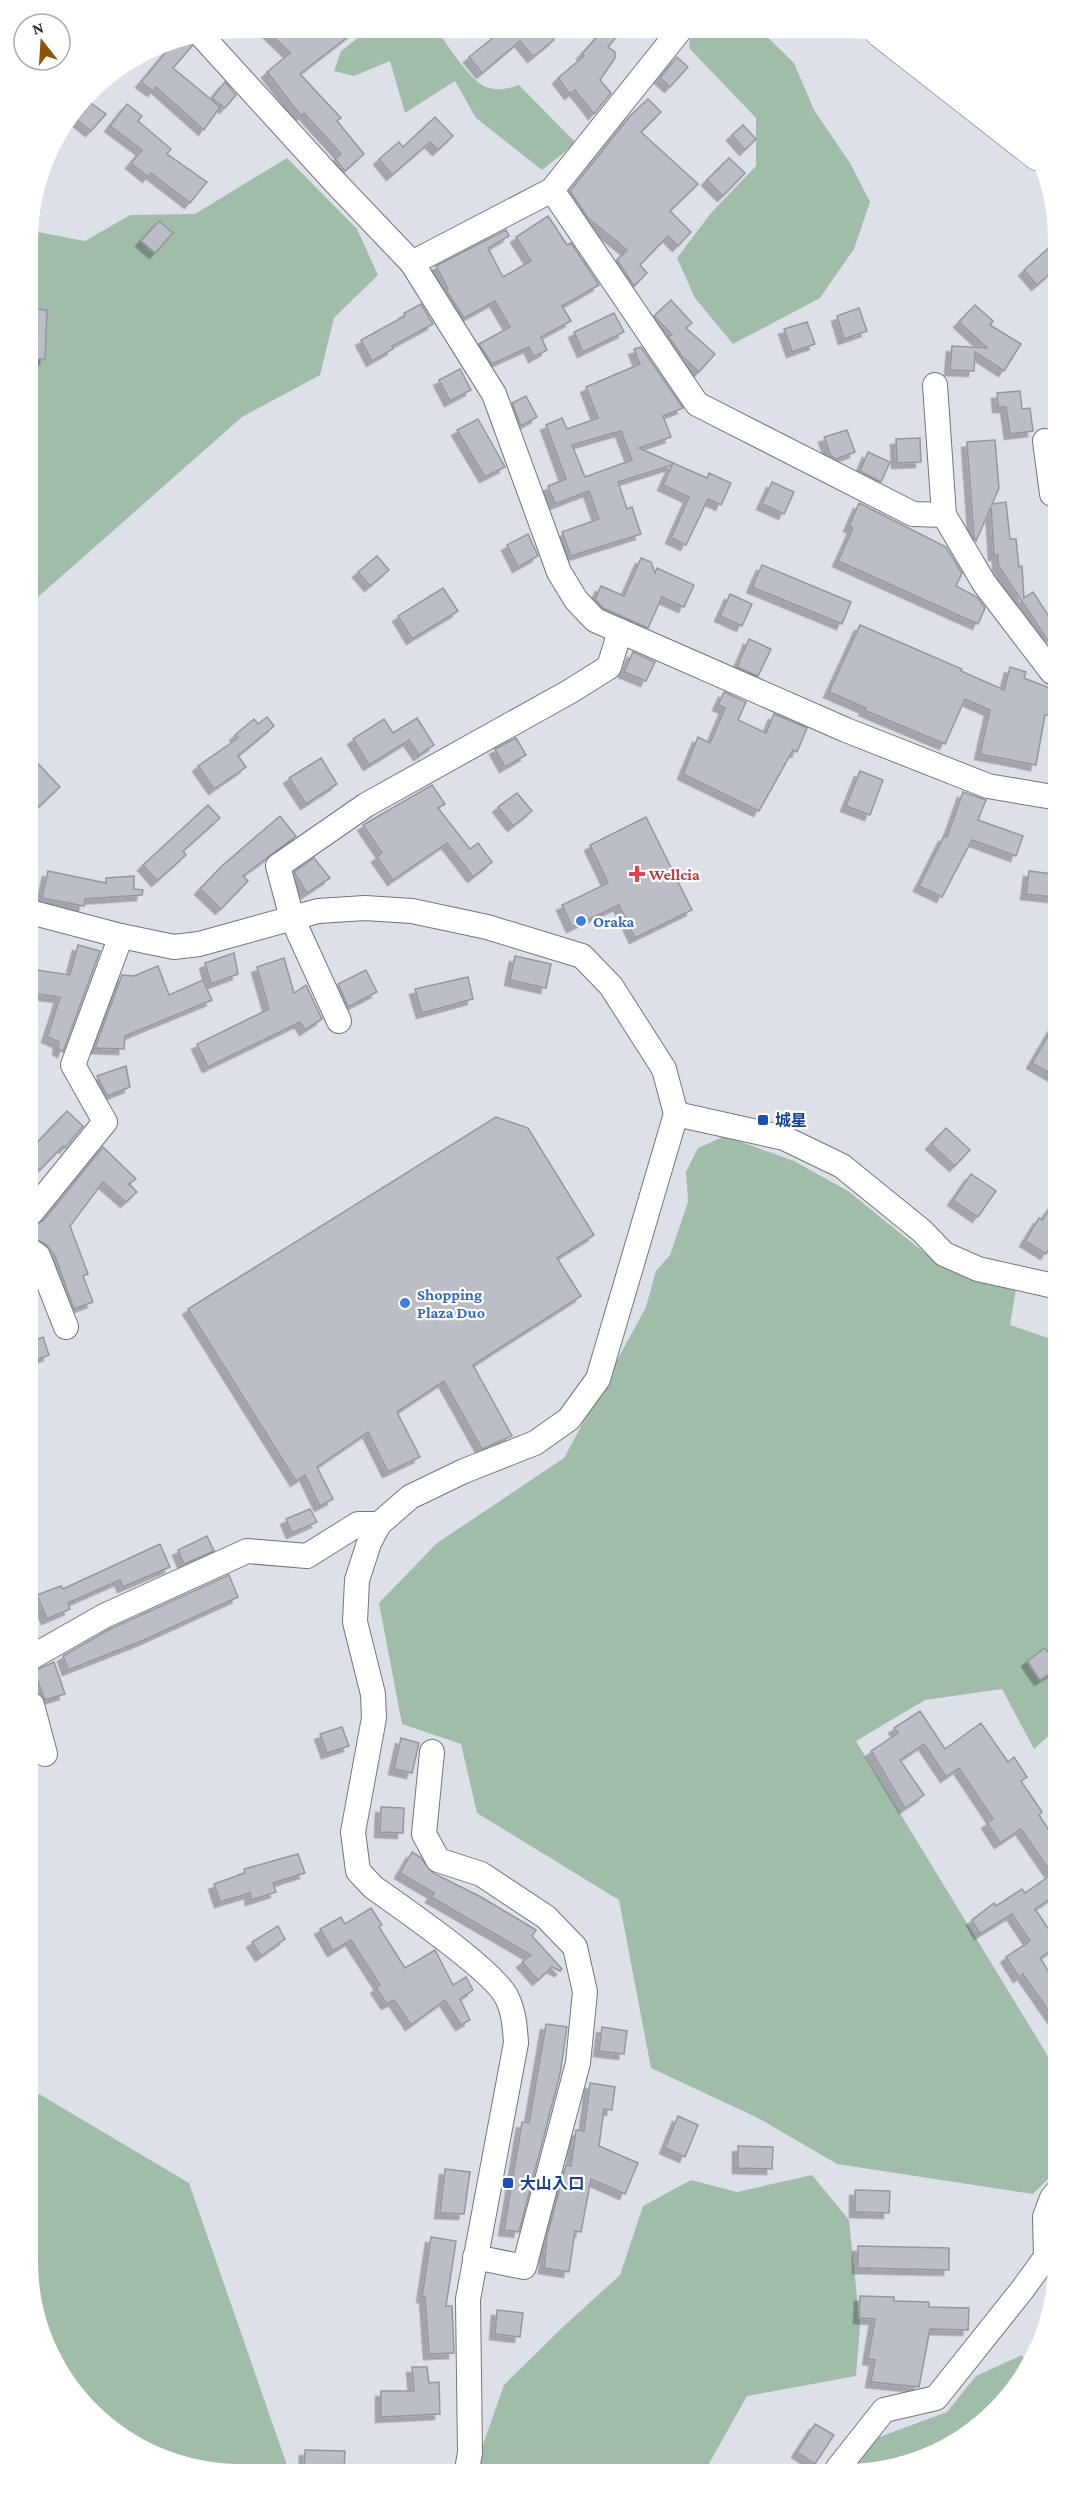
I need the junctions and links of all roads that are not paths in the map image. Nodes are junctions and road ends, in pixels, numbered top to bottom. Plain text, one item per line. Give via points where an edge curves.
1 (674, 38) edge
2 (207, 40) edge
3 (905, 47) edge
4 (985, 98) edge
5 (1012, 127) edge
6 (552, 190) junction
7 (412, 262) junction
8 (935, 385) dead end
9 (1045, 441) dead end
10 (1048, 463) edge
11 (944, 515) junction
12 (620, 631) junction
13 (1048, 666) edge
14 (1048, 796) edge
15 (38, 914) edge
16 (292, 918) junction
17 (121, 936) junction
18 (339, 1021) dead end
19 (675, 1114) junction
20 (38, 1204) edge
21 (38, 1256) edge
22 (1047, 1285) edge
23 (66, 1327) dead end
24 (380, 1524) junction
25 (38, 1654) edge
26 (38, 1728) edge
27 (432, 1752) dead end
28 (45, 1754) dead end
29 (1047, 2210) edge
30 (475, 2257) junction
31 (468, 2464) edge
32 (841, 2464) edge

1 - 6 street
2 - 7 street
3 - 4 highway
4 - 5 highway
6 - 7 street
6 - 11 street via 697,404 913,514
7 - 12 street via 494,394 559,572 576,600 595,620
8 - 11 street
9 - 10 street
11 - 13 street via 984,583
12 - 14 street via 846,730 988,786
12 - 16 street via 609,667 366,805 278,866
15 - 17 street
16 - 17 street via 199,944 174,947
16 - 18 street
16 - 19 street via 318,911 365,908 412,911 487,927 582,956 611,986 653,1049 664,1069
17 - 20 street via 73,1065 105,1122
19 - 22 street via 784,1138 842,1166 922,1231 944,1254 978,1269
19 - 24 street via 598,1379 569,1419 536,1443 410,1497
21 - 23 street
24 - 25 street via 358,1524 307,1556 247,1551 104,1616
24 - 30 street via 357,1580 355,1622 373,1694 374,1718 353,1832 358,1871 373,1887 488,1974 507,1996 515,2024 516,2043
26 - 28 street
27 - 30 street via 424,1834 438,1860 482,1875 546,1917 575,1947 585,1992 578,2063 524,2267
29 - 32 street via 1046,2257 936,2398 884,2409
30 - 31 street via 468,2299

